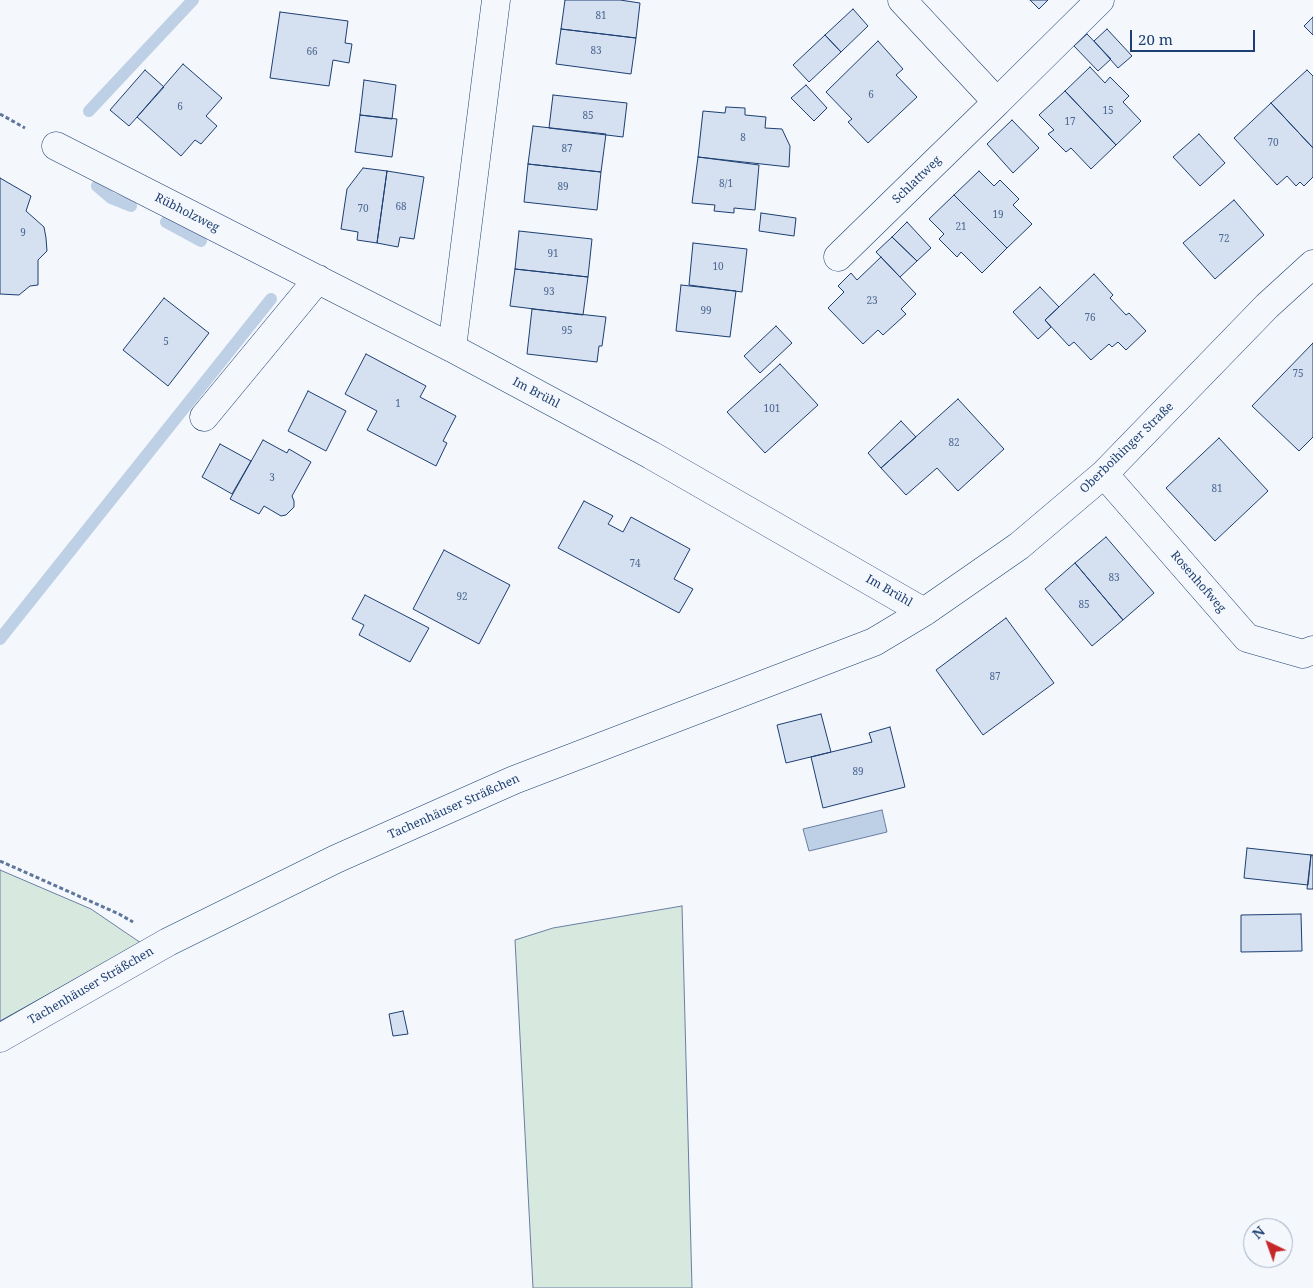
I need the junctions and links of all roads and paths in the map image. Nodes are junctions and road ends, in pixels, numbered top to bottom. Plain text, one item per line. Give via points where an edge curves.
1 (496, 0) edge
2 (902, 0) edge
3 (1100, 0) edge
4 (997, 102) junction
5 (56, 146) dead end
6 (838, 257) dead end
7 (1313, 264) edge
8 (318, 280) junction
9 (452, 348) junction
10 (204, 418) dead end
11 (1104, 474) junction
12 (924, 612) junction
13 (1313, 650) edge
14 (0, 861) edge
15 (119, 914) dead end
16 (0, 1038) edge

1 - 9 street
2 - 4 street
3 - 4 street, Schlattweg
4 - 6 street, Schlattweg
5 - 8 street, Rübholzweg
7 - 11 street, Oberboihinger Straße via 1267,306
8 - 9 street, Rübholzweg
8 - 10 street
9 - 12 street, Im Brühl via 651,455
11 - 12 street, Oberboihinger Straße via 1019,546
11 - 13 street, Rosenhofweg via 1247,638 1303,654
12 - 16 street, Tachenhäuser Sträßchen via 874,642 514,780 336,859 168,942
14 - 15 path

